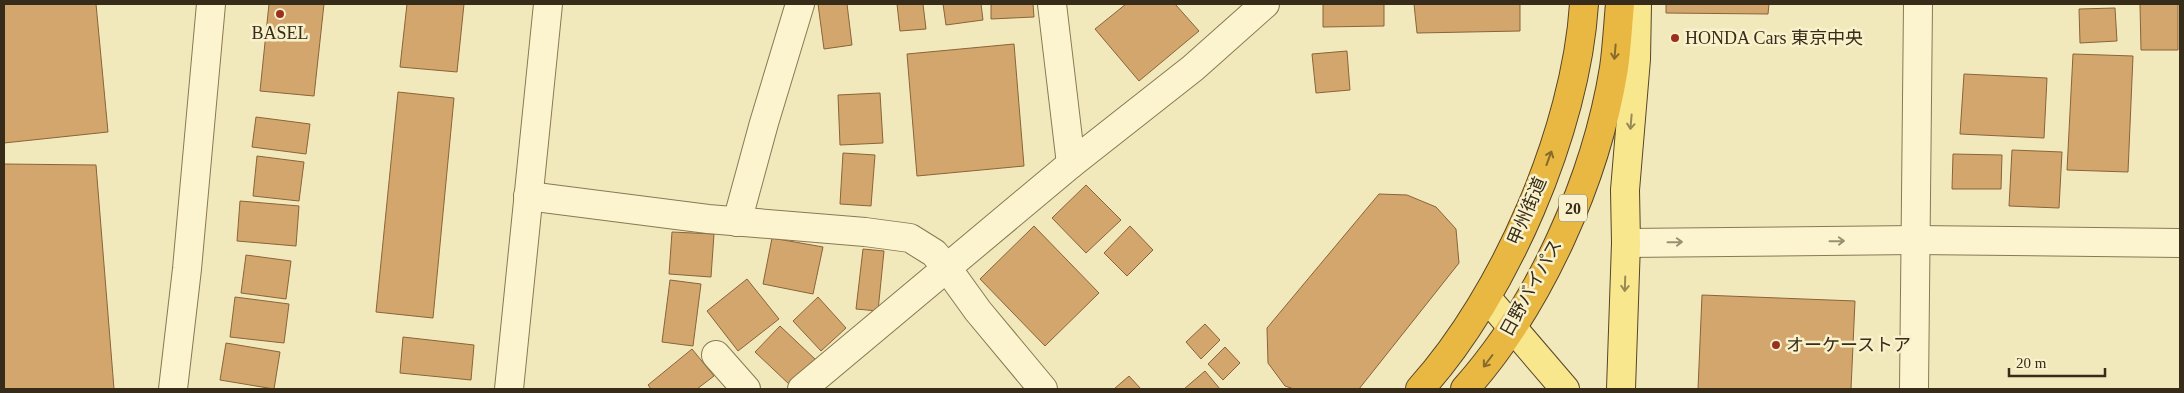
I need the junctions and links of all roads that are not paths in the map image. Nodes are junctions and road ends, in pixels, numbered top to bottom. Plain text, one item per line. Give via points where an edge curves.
1 (211, 4) edge
2 (548, 4) edge
3 (800, 4) edge
4 (1052, 4) edge
5 (1266, 4) edge
6 (1584, 4) edge
7 (1620, 4) edge
8 (1637, 4) edge
9 (1918, 4) edge
10 (1071, 164) junction
11 (528, 196) junction
12 (737, 222) junction
13 (1915, 240) junction
14 (1626, 243) junction
15 (2180, 243) edge
16 (947, 268) junction
17 (1487, 298) junction
18 (1513, 326) junction
19 (716, 355) dead end
20 (173, 389) edge
21 (509, 389) edge
22 (746, 389) edge
23 (802, 389) edge
24 (1043, 389) edge
25 (1420, 389) edge
26 (1465, 389) edge
27 (1565, 389) edge
28 (1621, 389) edge
29 (1914, 389) edge

1 - 20 street
2 - 11 street
3 - 12 street
4 - 10 street
5 - 10 street via 1193,68
17 -> 6 highway, 甲州街道 / 20 via 1532,207 1559,132 1576,66
7 -> 18 highway, 日野バイパス / 20 via 1614,68 1599,137 1584,180 1541,277
8 -> 14 main road via 1636,59 1625,190
9 - 13 street
10 - 16 street
11 - 12 street
11 - 21 street
12 - 16 street via 910,238 934,253
14 -> 13 street
13 - 15 street
13 - 29 street
14 -> 28 main road
16 - 23 street
16 - 24 street
17 - 18 main road
17 - 25 highway, 日野バイパス / 20
18 -> 26 highway, 日野バイパス / 20
18 - 27 main road
19 - 22 street

